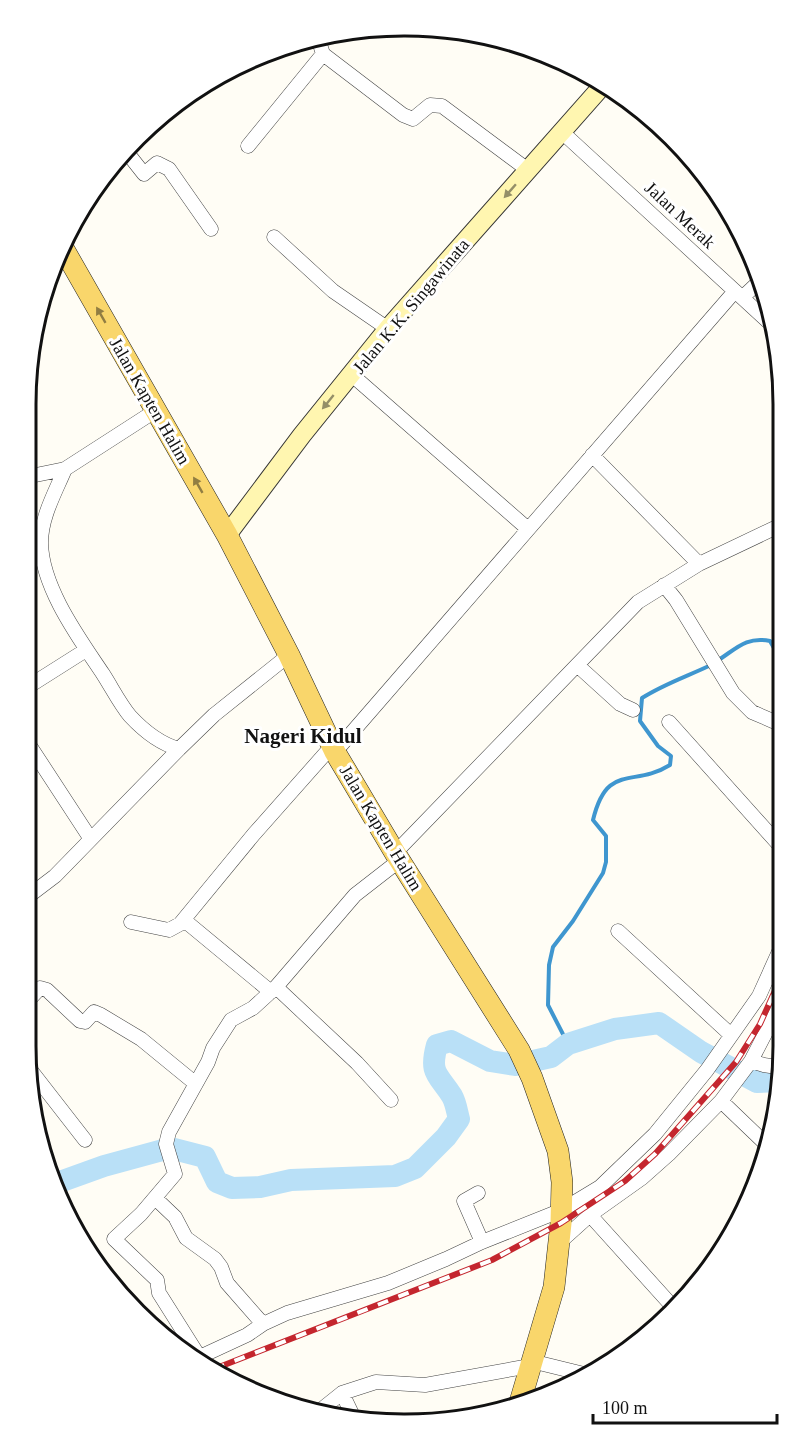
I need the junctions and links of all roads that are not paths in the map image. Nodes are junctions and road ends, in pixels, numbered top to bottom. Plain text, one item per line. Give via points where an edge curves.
1 (321, 46) edge
2 (323, 54) junction
3 (598, 91) edge
4 (562, 132) junction
5 (248, 146) dead end
6 (131, 158) edge
7 (528, 170) junction
8 (211, 229) dead end
9 (274, 237) dead end
10 (67, 256) edge
11 (753, 285) edge
12 (739, 294) junction
13 (762, 315) edge
14 (390, 326) junction
15 (352, 375) junction
16 (155, 411) junction
17 (592, 455) junction
18 (65, 469) junction
19 (36, 475) edge
20 (528, 529) junction
21 (773, 529) edge
22 (227, 535) junction
23 (699, 564) junction
24 (664, 585) junction
25 (86, 650) junction
26 (289, 655) junction
27 (577, 665) junction
28 (36, 682) edge
29 (633, 710) dead end
30 (773, 721) edge
31 (669, 722) dead end
32 (179, 749) junction
33 (333, 749) junction
34 (36, 755) edge
35 (90, 838) junction
36 (773, 838) edge
37 (398, 856) junction
38 (36, 890) edge
39 (184, 920) junction
40 (131, 922) dead end
41 (618, 931) dead end
42 (773, 965) edge
43 (273, 990) junction
44 (36, 992) edge
45 (773, 1018) edge
46 (731, 1035) junction
47 (748, 1065) junction
48 (772, 1066) edge
49 (38, 1080) edge
50 (196, 1083) junction
51 (391, 1100) dead end
52 (721, 1101) junction
53 (761, 1139) edge
54 (84, 1140) dead end
55 (478, 1193) dead end
56 (155, 1198) junction
57 (562, 1210) junction
58 (590, 1215) junction
59 (482, 1242) junction
60 (560, 1242) junction
61 (669, 1302) edge
62 (263, 1324) junction
63 (188, 1344) edge
64 (205, 1355) edge
65 (531, 1363) junction
66 (575, 1372) edge
67 (342, 1393) junction
68 (522, 1394) edge
69 (327, 1405) edge
70 (350, 1410) edge

1 - 2 street
2 - 5 street
2 - 7 street via 403,115 413,119 430,105 442,106
3 - 4 street, Jalan K.K. Singawinata
4 - 7 street, Jalan K.K. Singawinata
4 - 12 street, Jalan Merak
6 - 8 street via 144,174 157,163 170,169
7 -> 14 street, Jalan K.K. Singawinata
9 - 14 street via 333,291 381,324
16 -> 10 main road, Jalan Kapten Halim
11 - 12 street
12 - 13 street, Jalan Merak
12 - 17 street
14 - 15 street, Jalan K.K. Singawinata
15 - 20 street
15 -> 22 street, Jalan K.K. Singawinata
16 - 18 street
22 -> 16 main road, Jalan Kapten Halim
17 - 20 street
17 - 23 street
18 - 19 street
18 - 25 street via 43,524 41,544 54,592
20 - 33 street
21 - 23 street
22 - 26 main road, Jalan Kapten Halim
23 - 24 street
24 - 27 street via 638,602
24 - 30 street via 733,693 752,712
25 - 28 street
25 - 32 street via 129,715 157,739
26 - 32 street via 214,715
26 - 33 main road, Jalan Kapten Halim
27 - 29 street via 620,704
27 - 37 street
31 - 36 street
32 - 35 street
33 - 37 main road, Jalan Kapten Halim
33 - 39 street via 254,834
34 - 35 street
35 - 38 street
37 - 43 street via 355,895
37 - 57 main road, Jalan Kapten Halim via 519,1050 532,1078 558,1151
39 - 40 street via 169,930
39 - 43 street
41 - 46 street
42 - 46 street via 759,996
43 - 50 street via 253,1008 231,1020
43 - 51 street via 357,1063
44 - 50 street via 40,988 47,990 80,1021 85,1022 94,1012 101,1015 141,1039
45 - 47 street
46 - 57 street via 655,1134 600,1187
47 - 48 street
47 - 52 street
49 - 54 street
50 - 56 street via 166,1144 175,1174
52 - 53 street
52 - 58 street via 642,1178
55 - 59 street via 464,1202
56 - 62 street via 175,1218 186,1238 215,1260 228,1283
56 - 63 street via 114,1239 157,1280 159,1293
57 - 59 street
57 - 60 main road, Jalan Kapten Halim
58 - 60 street
58 - 61 street
59 - 62 street via 388,1283 302,1307
60 - 65 main road, Jalan Kapten Halim via 554,1287
62 - 64 street
65 - 66 street
65 - 67 street via 425,1385 375,1383
65 - 68 main road, Jalan Kapten Halim
67 - 69 street
67 - 70 street

